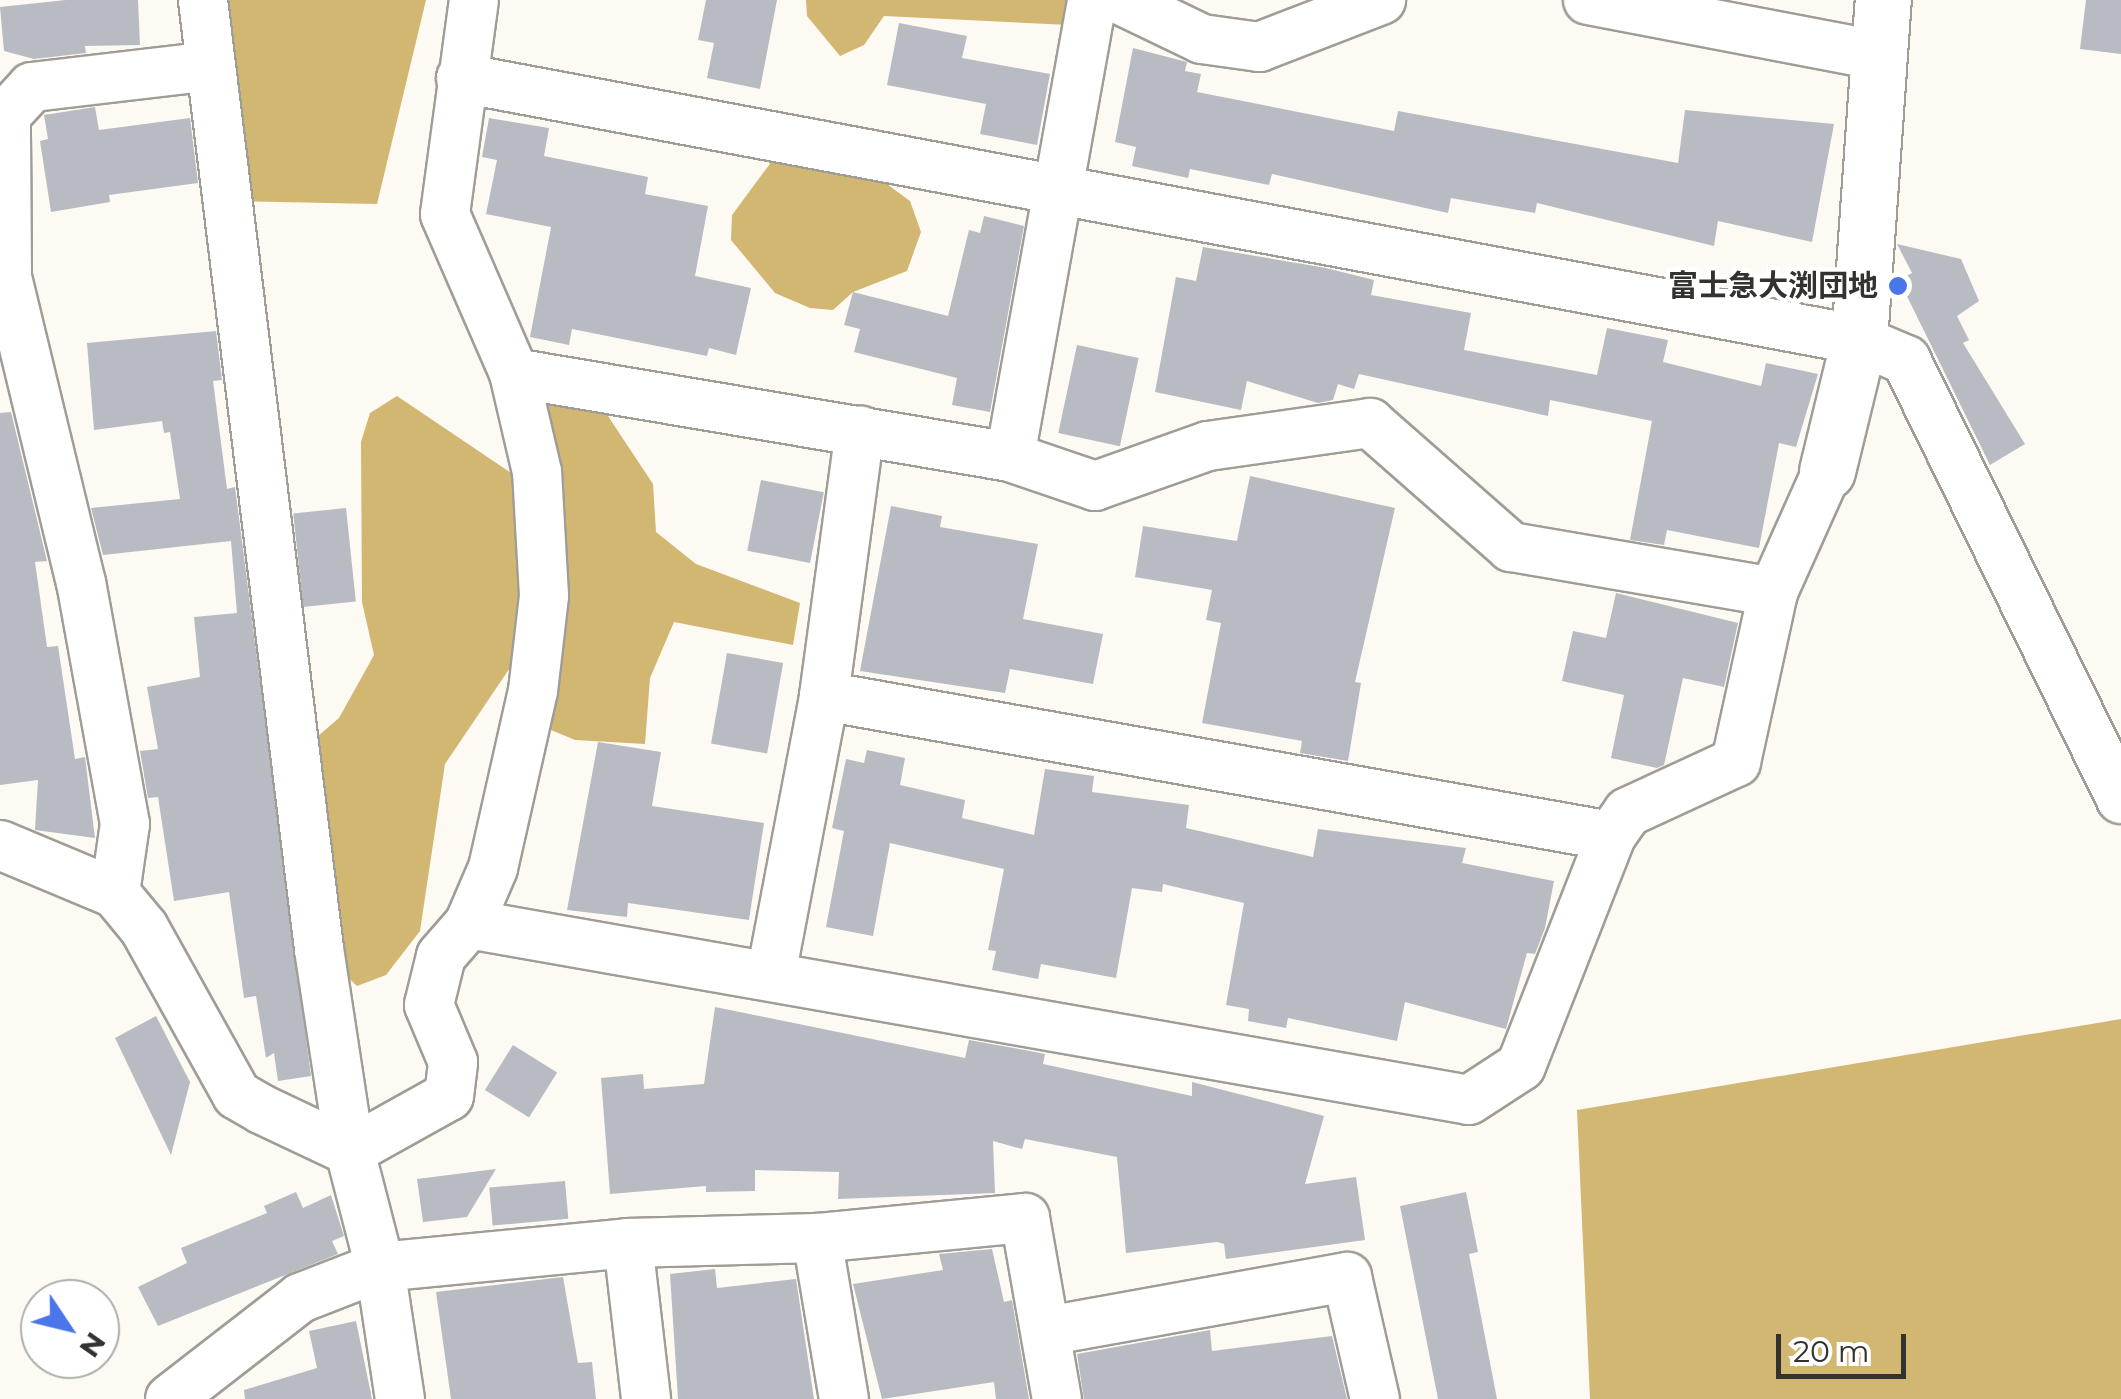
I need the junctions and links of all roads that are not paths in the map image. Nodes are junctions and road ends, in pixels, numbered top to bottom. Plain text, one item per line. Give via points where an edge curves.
1 (203, 0) edge
2 (474, 0) edge
3 (1092, 0) edge
4 (1121, 0) edge
5 (1883, 0) edge
6 (1603, 1) edge
7 (1357, 4) edge
8 (1876, 55) junction
9 (210, 66) junction
10 (461, 78) junction
11 (1056, 185) junction
12 (1859, 340) junction
13 (514, 373) junction
14 (860, 430) junction
15 (1010, 456) junction
16 (1827, 471) joint
17 (1772, 592) junction
18 (824, 696) junction
19 (2121, 799) edge
20 (1611, 836) junction
21 (0, 846) edge
22 (115, 893) junction
23 (469, 924) junction
24 (771, 975) junction
25 (350, 1151) junction
26 (817, 1238) junction
27 (628, 1242) junction
28 (380, 1267) junction
29 (1047, 1331) junction
30 (170, 1399) edge
31 (400, 1399) edge
32 (646, 1399) edge
33 (844, 1399) edge
34 (1057, 1399) edge
35 (1374, 1399) edge

1 - 9 street
2 - 10 street
3 - 11 street
4 - 7 street via 1202,39 1259,47
5 - 8 street
6 - 8 street
8 - 12 street
9 - 22 street via 32,86 6,116 7,276 81,583 125,824
9 - 25 street
10 - 11 street
10 - 13 street via 445,214
11 - 12 street
11 - 15 street
12 - 16 street
12 - 19 street via 1906,360
13 - 14 street
13 - 23 street via 537,472 544,596 527,720 493,868
14 - 15 street
14 - 18 street
15 - 17 street via 1095,486 1208,446 1370,423 1512,548
16 - 17 street
17 - 20 street via 1736,762 1628,812
18 - 20 street
18 - 24 street
20 - 24 street via 1521,1066 1469,1100
21 - 22 street
22 - 25 street via 144,928 236,1095
23 - 24 street
23 - 25 street via 440,956 429,1004 452,1062 449,1096
25 - 28 street
26 - 27 street
26 - 29 street via 1025,1218
26 - 33 street
27 - 28 street
27 - 32 street
28 - 30 street via 300,1298
28 - 31 street
29 - 34 street
29 - 35 street via 1347,1277

